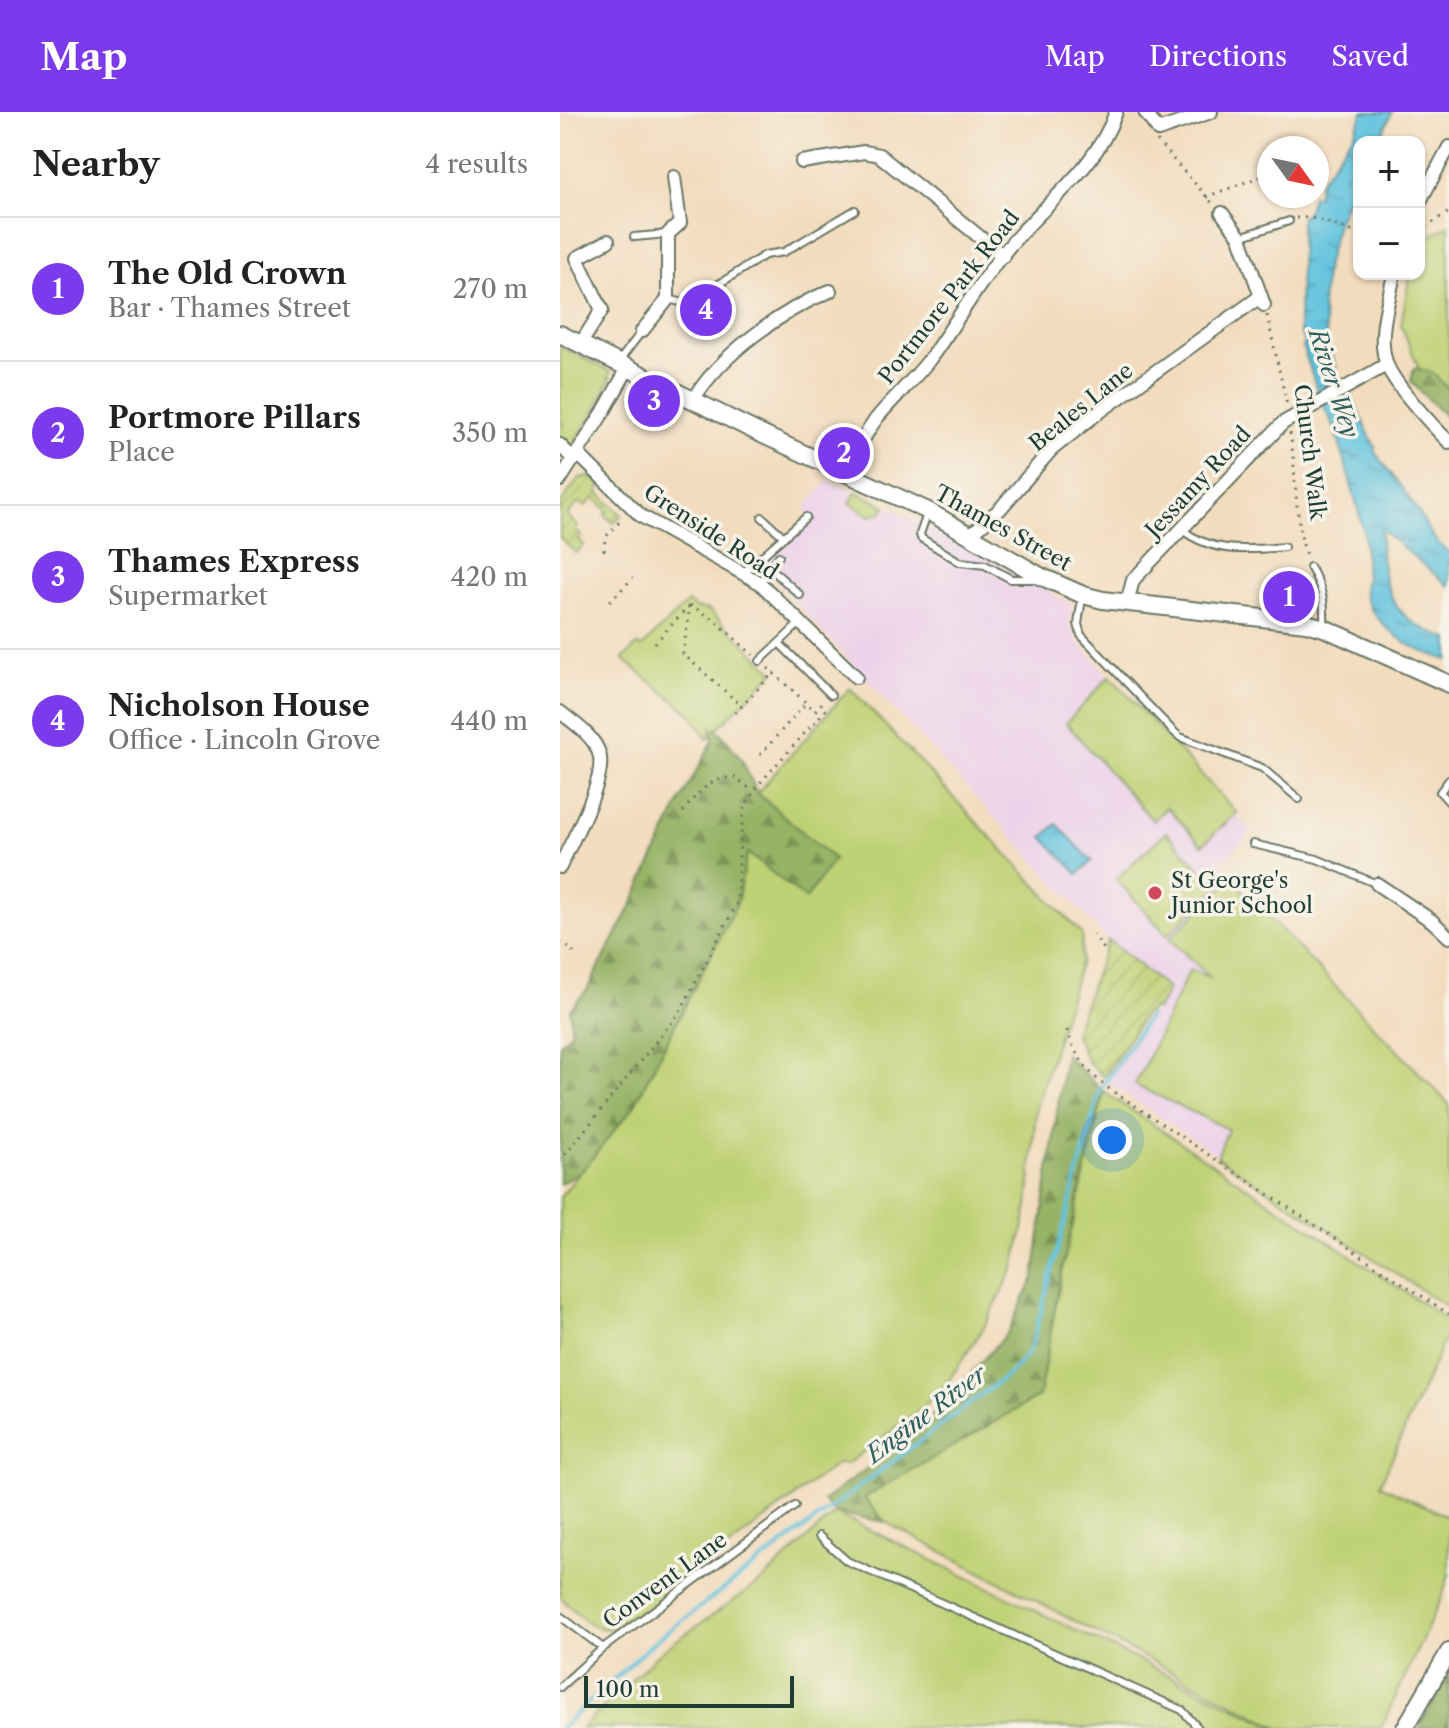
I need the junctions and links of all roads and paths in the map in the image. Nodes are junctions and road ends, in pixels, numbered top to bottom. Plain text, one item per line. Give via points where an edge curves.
1 (1116, 112) edge
2 (1145, 112) edge
3 (1211, 112) edge
4 (1158, 130) junction
5 (1449, 147) edge
6 (802, 162) dead end
7 (674, 177) dead end
8 (1257, 178) edge
9 (1425, 192) edge
10 (1206, 197) junction
11 (855, 210) dead end
12 (1449, 212) edge
13 (1222, 213) joint
14 (1304, 217) dead end
15 (1289, 221) dead end
16 (1425, 227) edge
17 (1353, 232) edge
18 (668, 234) junction
19 (634, 237) dead end
20 (1240, 237) junction
21 (608, 241) dead end
22 (1003, 256) junction
23 (1393, 280) edge
24 (830, 291) dead end
25 (668, 299) junction
26 (1262, 301) junction
27 (642, 331) joint
28 (560, 334) edge
29 (581, 343) junction
30 (624, 364) junction
31 (1386, 365) junction
32 (693, 400) junction
33 (1289, 419) junction
34 (1449, 442) edge
35 (560, 445) edge
36 (576, 457) junction
37 (845, 472) junction
38 (560, 480) edge
39 (633, 508) junction
40 (928, 511) junction
41 (762, 517) dead end
42 (806, 517) dead end
43 (1181, 529) junction
44 (970, 535) junction
45 (784, 537) junction
46 (1284, 547) dead end
47 (604, 551) dead end
48 (779, 556) dead end
49 (769, 567) junction
50 (1310, 567) joint
51 (743, 573) junction
52 (633, 578) dead end
53 (1044, 578) junction
54 (760, 583) junction
55 (800, 595) dead end
56 (1083, 595) junction
57 (610, 601) dead end
58 (1127, 603) junction
59 (690, 605) junction
60 (801, 622) junction
61 (1324, 628) junction
62 (655, 643) dead end
63 (779, 643) junction
64 (760, 661) junction
65 (774, 672) junction
66 (856, 677) dead end
67 (1449, 684) edge
68 (831, 695) dead end
69 (806, 703) junction
70 (831, 704) dead end
71 (742, 706) junction
72 (815, 711) dead end
73 (560, 712) edge
74 (735, 713) dead end
75 (760, 755) dead end
76 (1449, 780) edge
77 (753, 791) junction
78 (1299, 799) dead end
79 (1449, 802) edge
80 (683, 812) dead end
81 (1253, 844) dead end
82 (560, 867) edge
83 (1377, 884) joint
84 (1093, 934) dead end
85 (1449, 937) edge
86 (560, 943) edge
87 (1104, 949) dead end
88 (573, 957) dead end
89 (1067, 1030) dead end
90 (560, 1161) edge
91 (1449, 1314) edge
92 (795, 1506) dead end
93 (819, 1536) dead end
94 (560, 1616) edge
95 (603, 1648) junction
96 (1449, 1652) edge
97 (560, 1687) edge
98 (1198, 1728) edge
99 (1405, 1728) edge

1 - 22 street, Portmore Park Road via 1095,155
2 - 4 street
3 - 4 street
4 - 10 path via 1155,138
5 - 9 street
6 - 22 street via 864,152 879,155
7 - 18 street via 680,223
8 - 10 path
10 - 13 path
11 - 25 lane via 784,252 765,255 705,295 684,303
12 - 16 path
13 - 20 street
14 - 17 path
15 - 20 lane
18 - 19 lane
18 - 25 street
20 - 26 street
21 - 29 street via 577,258 602,310
22 - 37 street, Portmore Park Road via 920,373 876,420
23 - 31 street via 1385,323
24 - 32 street via 805,301 732,355 706,378
25 - 27 street
26 - 33 path, Church Walk
26 - 44 street, Beales Lane via 1051,450
27 - 30 lane
28 - 29 street, Thames Street
29 - 30 street, Thames Street
30 - 32 street, Thames Street
30 - 36 street
31 - 33 street, Jessamy Road
31 - 34 street
32 - 37 street, Thames Street
33 - 43 street, Jessamy Road
33 - 50 path, Church Walk via 1301,541
35 - 36 street
36 - 38 street
36 - 39 street, Grenside Road
37 - 40 street, Thames Street
39 - 47 path via 605,538
39 - 51 street, Grenside Road
40 - 44 street, Thames Street
40 - 53 lane via 921,538 955,560 985,565 1011,579
41 - 45 lane
42 - 45 lane
43 - 46 lane via 1214,547
43 - 58 street, Jessamy Road via 1133,580
44 - 53 street, Thames Street
45 - 51 lane
48 - 49 lane
49 - 54 lane
49 - 55 lane
50 - 61 lane via 1325,599
51 - 54 street, Grenside Road
52 - 57 path
53 - 56 street, Thames Street
54 - 60 street, Grenside Road
56 - 58 street, Thames Street
56 - 78 lane via 1081,635 1173,731 1262,768
58 - 61 street, Thames Street
59 - 62 path
59 - 64 path
59 - 71 path via 683,654
60 - 63 lane
60 - 66 street, Grenside Road
61 - 67 street, Thames Street
63 - 64 lane
63 - 68 lane
64 - 65 path
65 - 69 path
65 - 71 path
69 - 72 path
69 - 75 path
70 - 77 path
71 - 74 path
73 - 82 street via 593,742 601,767
76 - 79 lane via 1440,792
77 - 80 path via 733,777 716,779
77 - 90 path via 741,830 737,903 680,1012
81 - 83 lane via 1317,859
83 - 85 street
84 - 87 path
86 - 88 path via 573,950
89 - 91 path via 1091,1074 1108,1088
92 - 95 lane, Convent Lane
93 - 98 lane via 847,1561 1182,1710
94 - 95 lane
95 - 97 lane, Convent Lane
96 - 99 street

